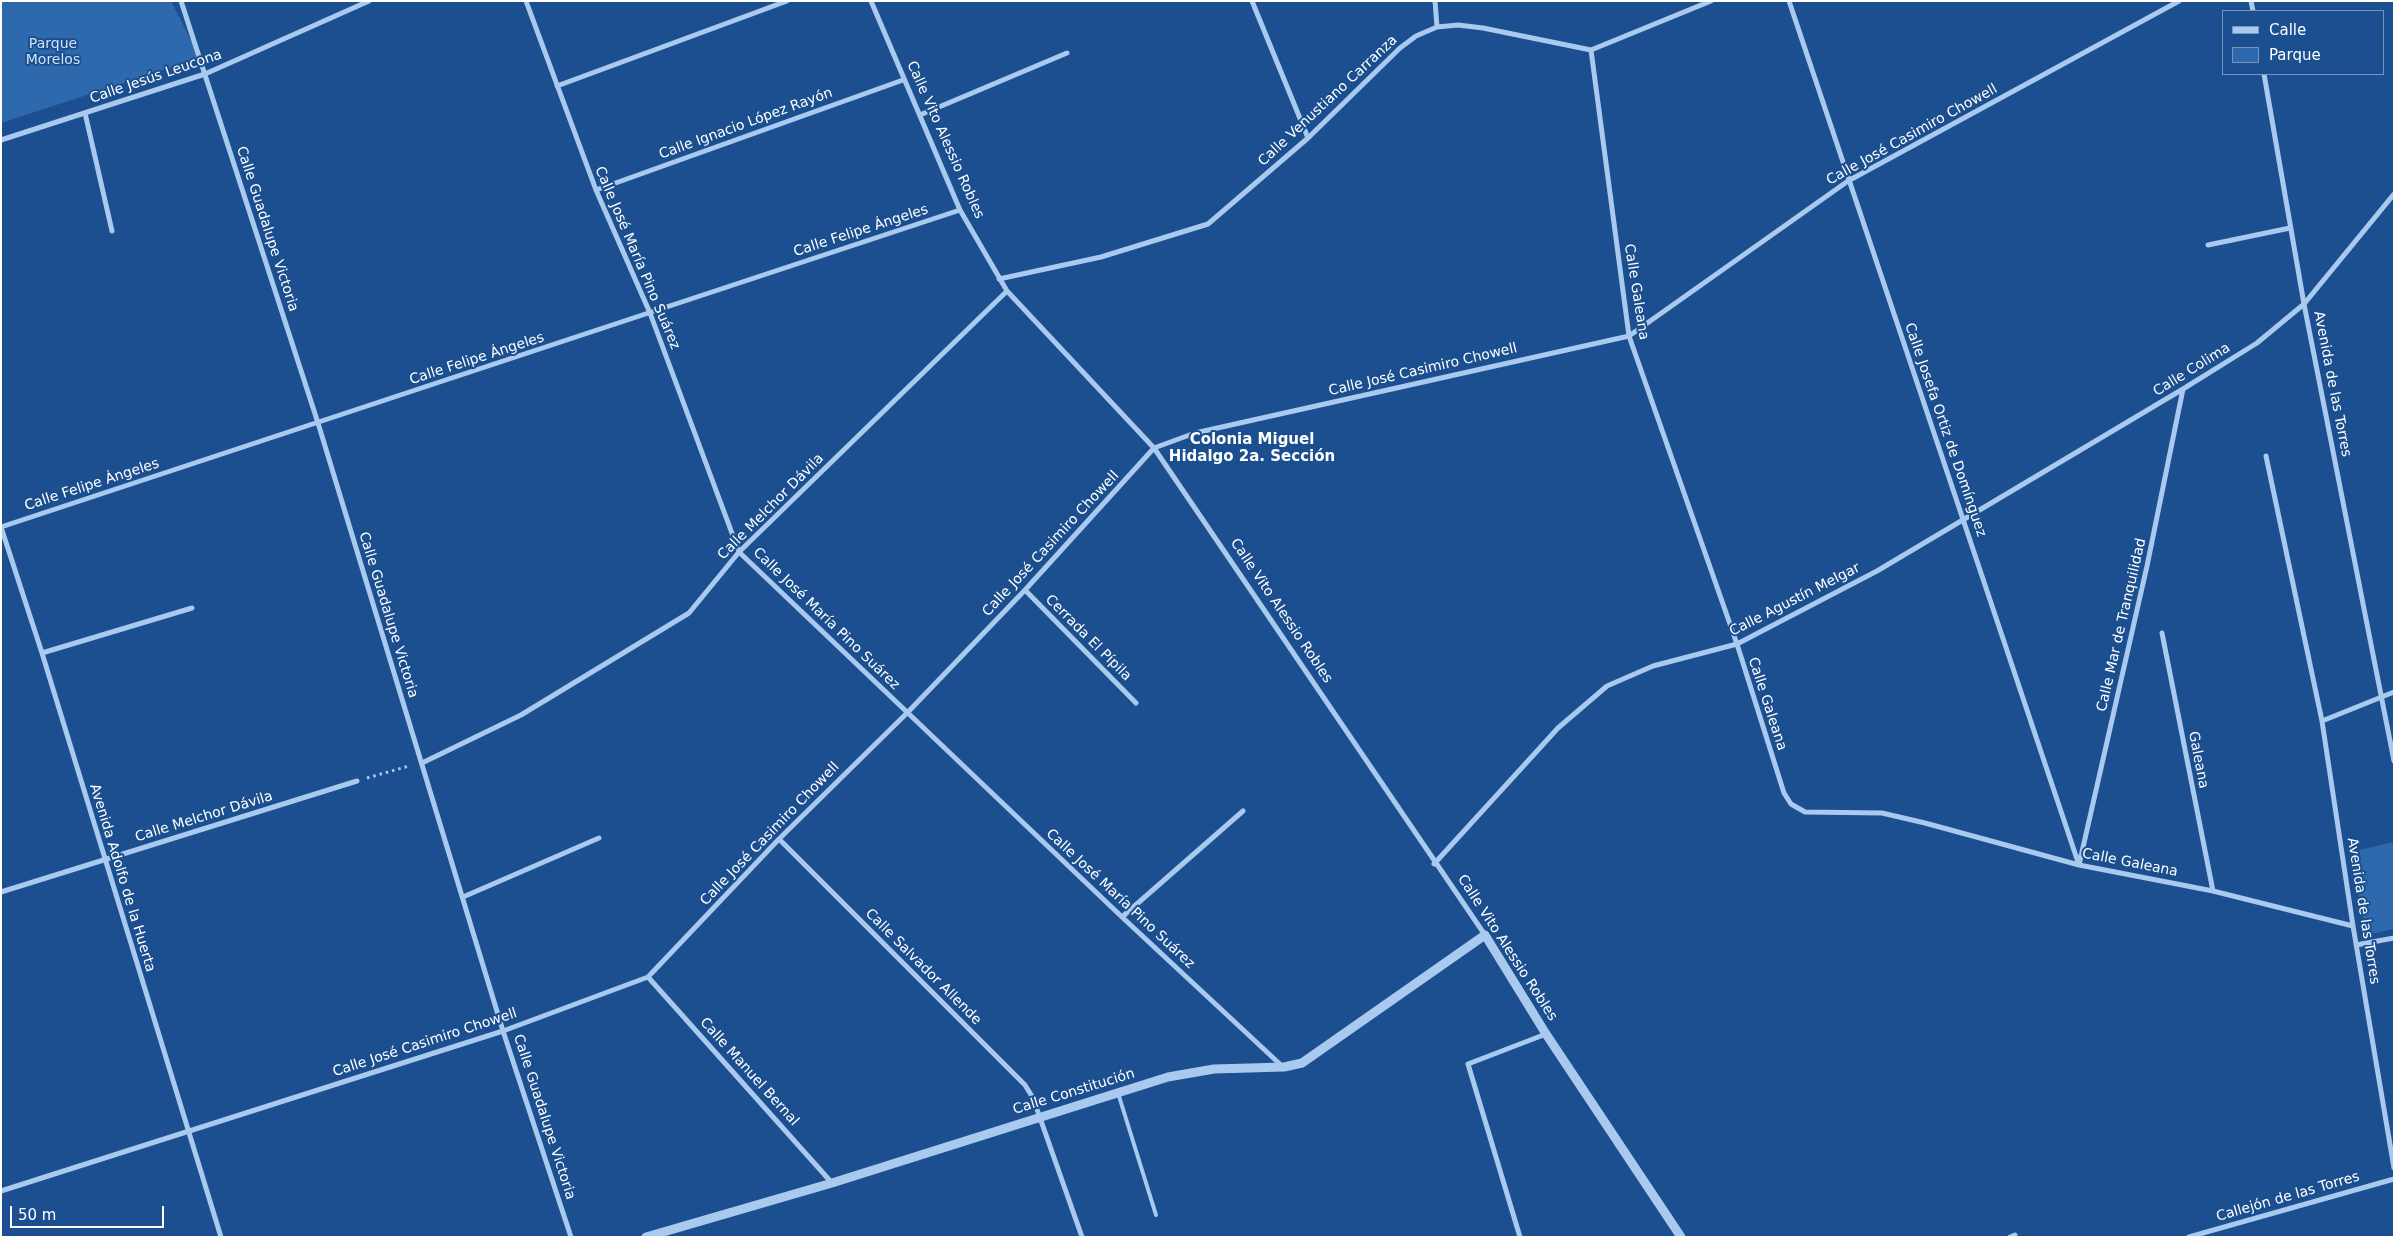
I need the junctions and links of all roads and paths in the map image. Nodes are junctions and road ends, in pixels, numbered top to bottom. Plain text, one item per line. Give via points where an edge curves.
1 (181, 1) edge
2 (369, 1) edge
3 (526, 1) edge
4 (787, 1) edge
5 (870, 1) edge
6 (1252, 1) edge
7 (1435, 1) edge
8 (1712, 1) edge
9 (1789, 1) edge
10 (2179, 1) edge
11 (1437, 27) junction
12 (1591, 50) junction
13 (1067, 53) dead end
14 (205, 74) junction
15 (2264, 75) edge
16 (903, 80) junction
17 (556, 86) junction
18 (85, 113) junction
19 (920, 115) junction
20 (1308, 138) junction
21 (1, 140) edge
22 (1848, 181) junction
23 (596, 190) junction
24 (2394, 194) edge
25 (960, 210) junction
26 (2290, 228) junction
27 (112, 231) dead end
28 (2208, 245) dead end
29 (999, 278) junction
30 (1007, 292) junction
31 (2304, 304) junction
32 (650, 313) junction
33 (1629, 336) junction
34 (2183, 389) junction
35 (318, 423) junction
36 (1154, 448) junction
37 (2266, 456) dead end
38 (1965, 521) junction
39 (1, 527) edge
40 (739, 552) junction
41 (1025, 590) junction
42 (192, 608) dead end
43 (2162, 633) dead end
44 (1737, 644) junction
45 (42, 653) junction
46 (2394, 692) edge
47 (2383, 698) junction
48 (1136, 702) dead end
49 (908, 712) junction
50 (2322, 721) junction
51 (2394, 760) edge
52 (422, 762) junction
53 (357, 781) joint
54 (1243, 811) dead end
55 (599, 838) dead end
56 (779, 839) junction
57 (105, 859) junction
58 (1434, 864) junction
59 (2079, 866) junction
60 (2213, 891) junction
61 (1, 892) edge
62 (463, 896) junction
63 (1122, 917) junction
64 (2353, 926) junction
65 (1484, 935) junction
66 (2394, 938) edge
67 (2356, 945) junction
68 (648, 977) junction
69 (503, 1031) junction
70 (1546, 1034) junction
71 (1284, 1067) junction
72 (1118, 1093) junction
73 (1040, 1117) junction
74 (187, 1130) junction
75 (2394, 1168) edge
76 (2394, 1178) edge
77 (832, 1182) junction
78 (1, 1190) edge
79 (1156, 1215) dead end
80 (220, 1237) edge
81 (571, 1237) edge
82 (646, 1237) edge
83 (1082, 1237) edge
84 (1520, 1237) edge
85 (1681, 1237) edge
86 (2189, 1237) edge

1 - 14 street, Calle Guadalupe Victoria
2 - 14 street, Calle Jesús Leucona
3 - 17 street, Calle José María Pino Suárez
4 - 17 street
5 - 16 street, Calle Vito Alessio Robles
6 - 20 street
7 - 11 street
8 - 12 street
9 - 22 street, Calle Josefa Ortiz de Domínguez
10 - 22 street, Calle José Casimiro Chowell
11 - 12 street, Calle Venustiano Carranza via 1483,28
11 - 20 street, Calle Venustiano Carranza via 1416,36 1400,48
12 - 33 street, Calle Galeana
13 - 19 street
14 - 18 street, Calle Jesús Leucona
14 - 35 street, Calle Guadalupe Victoria
15 - 26 street, Avenida de las Torres
16 - 19 street, Calle Vito Alessio Robles
16 - 23 street, Calle Ignacio López Rayón
17 - 23 street, Calle José María Pino Suárez
18 - 21 street, Calle Jesús Leucona
18 - 27 street
19 - 25 street, Calle Vito Alessio Robles
20 - 29 street, Calle Venustiano Carranza via 1208,224 1101,257
22 - 33 street, Calle José Casimiro Chowell
22 - 38 street, Calle Josefa Ortiz de Domínguez
23 - 32 street, Calle José María Pino Suárez
24 - 31 street, Calle Colima
25 - 29 street, Calle Vito Alessio Robles
25 - 32 street, Calle Felipe Ángeles
26 - 28 street
26 - 31 street, Avenida de las Torres
29 - 30 street, Calle Vito Alessio Robles
30 - 36 street, Calle Vito Alessio Robles
30 - 40 street, Calle Melchor Dávila
31 - 34 street, Calle Colima via 2256,343
31 - 47 street, Avenida de las Torres
32 - 35 street, Calle Felipe Ángeles
32 - 40 street, Calle José María Pino Suárez
33 - 36 street, Calle José Casimiro Chowell via 1195,433
33 - 44 street, Calle Galeana
34 - 38 street, Calle Colima
34 - 59 street, Calle Mar de Tranquilidad via 2147,566
35 - 39 street, Calle Felipe Ángeles
35 - 52 street, Calle Guadalupe Victoria
36 - 41 street, Calle José Casimiro Chowell
36 - 58 street, Calle Vito Alessio Robles
37 - 50 street, Avenida de las Torres
38 - 44 street, Calle Agustín Melgar
38 - 59 street, Calle Josefa Ortiz de Domínguez
39 - 45 street, Avenida Adolfo de la Huerta
40 - 49 street, Calle José María Pino Suárez
40 - 52 street, Calle Melchor Dávila via 689,613 521,715
41 - 48 street, Cerrada El Pípila
41 - 49 street, Calle José Casimiro Chowell
42 - 45 street
43 - 60 street, Galeana
44 - 58 street, Calle Agustín Melgar via 1654,666 1606,686 1558,728
44 - 59 street, Calle Galeana via 1784,793 1791,804 1805,812 1882,813 1925,822
45 - 57 street, Avenida Adolfo de la Huerta
46 - 47 street
47 - 50 street
47 - 51 street, Avenida de las Torres
49 - 56 street, Calle José Casimiro Chowell
49 - 63 street, Calle José María Pino Suárez
50 - 64 street, Avenida de las Torres
52 - 53 path
52 - 62 street, Calle Guadalupe Victoria
53 - 57 street, Calle Melchor Dávila
54 - 63 street
55 - 62 street
56 - 68 street, Calle José Casimiro Chowell
56 - 73 street, Calle Salvador Allende via 1025,1085
57 - 61 street, Calle Melchor Dávila
57 - 74 street, Avenida Adolfo de la Huerta
58 - 65 street, Calle Vito Alessio Robles
59 - 60 street, Calle Galeana
60 - 64 street, Calle Galeana
62 - 69 street, Calle Guadalupe Victoria
63 - 71 street, Calle José María Pino Suárez
64 - 67 street, Avenida de las Torres
65 - 70 street, Calle Vito Alessio Robles
65 - 71 street, Calle Constitución via 1302,1062
66 - 67 street
67 - 75 street, Avenida de las Torres
68 - 69 street, Calle José Casimiro Chowell
68 - 77 street, Calle Manuel Bernal
69 - 74 street, Calle José Casimiro Chowell
69 - 81 street, Calle Guadalupe Victoria
70 - 84 street via 1468,1064
70 - 85 street, Calle Vito Alessio Robles
71 - 72 street, Calle Constitución via 1214,1069 1168,1077
72 - 73 street, Calle Constitución
72 - 79 lane
73 - 77 street, Calle Constitución
73 - 83 street, Calle Salvador Allende
74 - 78 street, Calle José Casimiro Chowell
74 - 80 street, Avenida Adolfo de la Huerta
76 - 86 street, Callejón de las Torres
77 - 82 street, Calle Constitución

